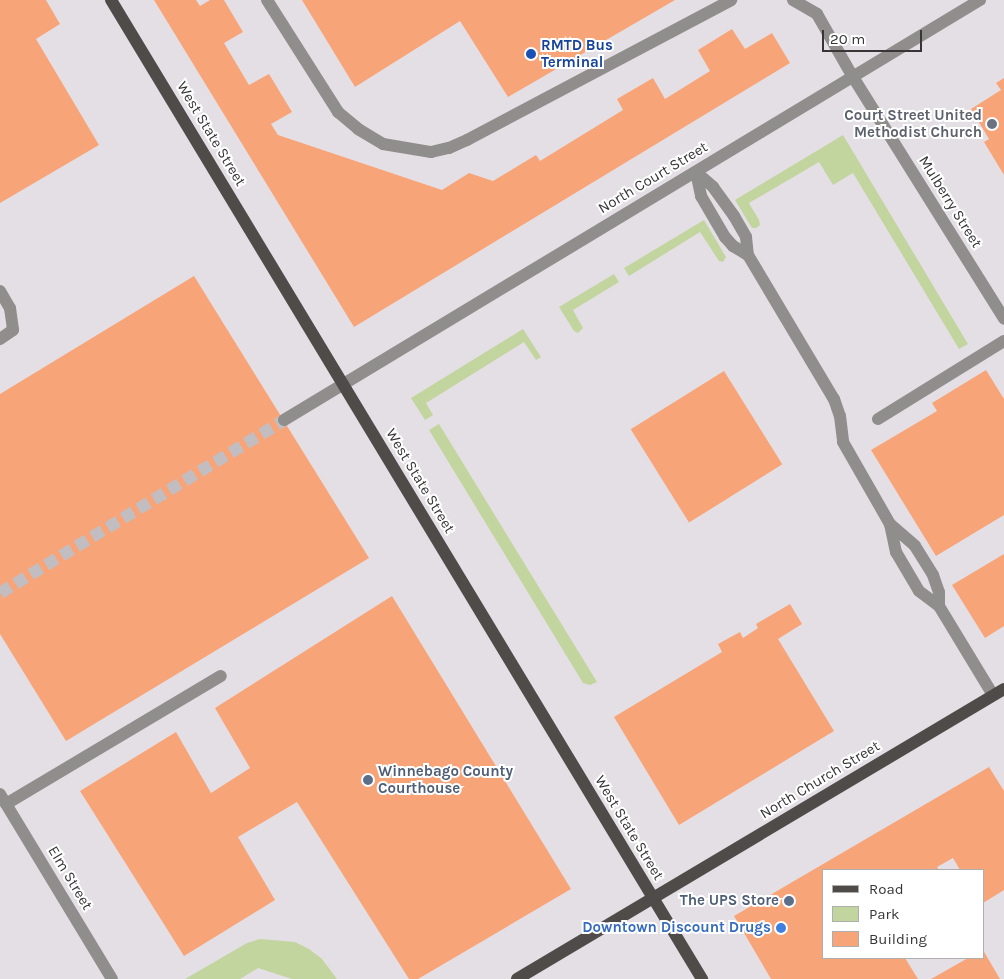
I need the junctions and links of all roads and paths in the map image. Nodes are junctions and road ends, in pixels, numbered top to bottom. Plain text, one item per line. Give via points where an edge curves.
1 (110, 0) edge
2 (267, 0) edge
3 (731, 0) edge
4 (793, 0) edge
5 (980, 0) edge
6 (853, 77) junction
7 (696, 172) junction
8 (748, 255) junction
9 (0, 291) edge
10 (1004, 319) edge
11 (0, 339) edge
12 (1004, 342) edge
13 (343, 384) junction
14 (878, 419) dead end
15 (284, 420) tunnel mouth
16 (890, 524) junction
17 (939, 606) junction
18 (221, 676) dead end
19 (999, 692) edge
20 (3, 799) edge
21 (653, 899) junction
22 (112, 979) edge
23 (517, 979) edge
24 (702, 979) edge

1 - 13 main road, West State Street
2 - 3 street via 338,112 383,144 431,152 467,140
4 - 6 street, Mulberry Street via 817,14
5 - 6 street, North Court Street
6 - 7 street, North Court Street
6 - 10 street, Mulberry Street
7 - 8 street via 713,187 734,216 746,237
7 - 8 street via 701,196 724,237
7 - 13 street, North Court Street
8 - 16 street via 834,399 844,442
9 - 11 street via 10,308 13,330
12 - 14 street
13 - 15 street, North Court Street
13 - 21 main road, West State Street
16 - 17 street via 896,552 910,576 919,591
16 - 17 street via 915,546 930,569 939,592
17 - 19 street
18 - 20 street
19 - 21 main road, North Church Street
20 - 22 street, Elm Street
21 - 23 main road, North Church Street
21 - 24 main road, West State Street

